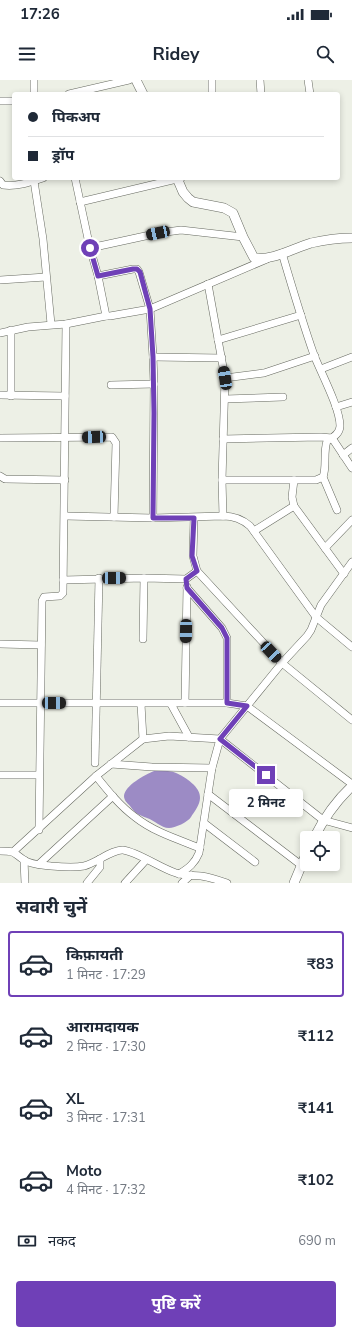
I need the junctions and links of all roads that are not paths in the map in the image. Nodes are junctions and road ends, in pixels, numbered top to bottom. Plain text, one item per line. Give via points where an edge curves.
1 (34, 80) edge
2 (128, 80) edge
3 (136, 80) edge
4 (212, 80) edge
5 (260, 80) edge
6 (308, 80) edge
7 (34, 92) edge
8 (77, 92) edge
9 (142, 92) edge
10 (212, 92) edge
11 (261, 92) edge
12 (310, 92) edge
13 (12, 101) edge
14 (0, 102) edge
15 (0, 180) edge
16 (37, 180) edge
17 (75, 180) edge
18 (171, 180) edge
19 (180, 180) edge
20 (34, 181) junction
21 (80, 202) junction
22 (243, 237) junction
23 (352, 238) edge
24 (90, 248) junction
25 (278, 255) junction
26 (98, 276) junction
27 (46, 278) junction
28 (0, 280) edge
29 (208, 284) junction
30 (150, 309) junction
31 (301, 315) junction
32 (106, 316) junction
33 (51, 324) junction
34 (66, 324) junction
35 (11, 330) junction
36 (0, 333) edge
37 (218, 340) junction
38 (315, 356) junction
39 (153, 357) junction
40 (352, 357) edge
41 (222, 358) junction
42 (321, 370) junction
43 (225, 378) junction
44 (154, 384) junction
45 (111, 385) dead end
46 (0, 396) edge
47 (10, 396) junction
48 (65, 396) junction
49 (283, 398) dead end
50 (225, 399) junction
51 (352, 402) edge
52 (336, 407) junction
53 (0, 438) edge
54 (65, 438) junction
55 (332, 438) junction
56 (223, 439) junction
57 (352, 448) edge
58 (343, 454) junction
59 (352, 468) edge
60 (0, 476) edge
61 (322, 477) junction
62 (65, 480) junction
63 (222, 480) junction
64 (294, 480) junction
65 (294, 506) junction
66 (337, 510) dead end
67 (65, 516) junction
68 (223, 516) junction
69 (114, 517) junction
70 (153, 518) junction
71 (194, 518) junction
72 (352, 520) edge
73 (254, 531) junction
74 (325, 548) junction
75 (352, 562) edge
76 (197, 571) junction
77 (344, 574) junction
78 (99, 578) junction
79 (144, 578) junction
80 (186, 579) junction
81 (63, 580) junction
82 (187, 588) junction
83 (316, 617) junction
84 (143, 639) dead end
85 (0, 644) edge
86 (41, 645) junction
87 (352, 646) edge
88 (282, 663) junction
89 (96, 702) junction
90 (0, 703) edge
91 (40, 703) junction
92 (185, 703) junction
93 (227, 703) junction
94 (141, 704) junction
95 (171, 704) junction
96 (247, 706) junction
97 (352, 720) edge
98 (189, 737) junction
99 (143, 739) junction
100 (220, 739) junction
101 (95, 763) dead end
102 (111, 764) junction
103 (212, 768) junction
104 (0, 775) edge
105 (39, 775) junction
106 (96, 776) junction
107 (352, 785) edge
108 (208, 794) junction
109 (113, 796) junction
110 (323, 820) junction
111 (204, 823) junction
112 (352, 828) edge
113 (38, 830) junction
114 (318, 831) edge
115 (200, 848) junction
116 (0, 851) edge
117 (14, 851) junction
118 (100, 859) junction
119 (24, 860) junction
120 (146, 860) junction
121 (255, 862) dead end
122 (39, 864) junction
123 (300, 865) edge
124 (300, 868) edge
125 (179, 874) junction
126 (191, 874) junction
127 (25, 883) edge
128 (87, 883) edge
129 (125, 883) edge
130 (182, 883) edge
131 (227, 883) edge
132 (294, 883) edge

1 - 7 street
2 - 8 street
3 - 9 street
4 - 10 street
5 - 11 street
6 - 12 street
13 - 14 street
15 - 20 street via 3,185 9,186
16 - 20 street
17 - 21 street
18 - 21 street
19 - 22 street via 188,198 233,213
20 - 27 street
21 - 24 street
22 - 24 street via 181,230
22 - 25 street via 254,258
23 - 25 street via 313,243
24 - 26 street
25 - 29 street
25 - 31 street
26 - 30 street via 137,269
26 - 32 street
27 - 28 street
27 - 33 street
29 - 30 street
29 - 37 street
30 - 32 street
30 - 39 street
31 - 37 street
31 - 38 street
32 - 34 street
33 - 34 street
33 - 35 street
34 - 48 street
35 - 36 street
35 - 47 street
37 - 41 street
38 - 42 street
38 - 43 street via 264,372
39 - 41 street
39 - 44 street
40 - 42 street
41 - 43 street
42 - 52 street
43 - 50 street
44 - 45 street
44 - 70 street
46 - 47 street
47 - 48 street
48 - 54 street
49 - 50 street
50 - 56 street
51 - 52 street
52 - 55 street via 340,430
53 - 54 street
54 - 62 street
54 - 69 street via 114,439
55 - 56 street
55 - 58 street
55 - 61 street via 325,445
56 - 63 street
57 - 58 street
58 - 59 street
60 - 62 street via 5,479
61 - 64 street via 316,480
61 - 66 street
62 - 67 street
63 - 64 street
63 - 68 street
64 - 65 street
65 - 73 street
65 - 74 street
67 - 69 street
67 - 81 street
68 - 71 street
68 - 73 street via 231,516 245,522
69 - 70 street
70 - 71 street
71 - 76 street via 192,556
72 - 74 street
73 - 83 street
74 - 77 street
75 - 77 street
76 - 80 street
76 - 88 street
77 - 83 street
78 - 79 street
78 - 81 street
78 - 89 street
79 - 80 street
79 - 84 street
80 - 82 street
81 - 86 street via 62,594 43,598
82 - 92 street
82 - 93 street via 222,628 227,638
83 - 87 street
83 - 88 street via 311,630
85 - 86 street
86 - 91 street
88 - 96 street
88 - 97 street
89 - 91 street
89 - 94 street
89 - 101 street
90 - 91 street
91 - 105 street
92 - 93 street
92 - 95 street
93 - 96 street
94 - 95 street
94 - 99 street
95 - 98 street
96 - 100 street
96 - 107 street
98 - 99 street
98 - 100 street
99 - 102 street
100 - 103 street
100 - 110 street
102 - 103 street via 152,768
102 - 106 street
103 - 108 street
104 - 105 street
105 - 113 street
106 - 109 street
106 - 113 street
107 - 110 street
108 - 111 street
108 - 123 street
109 - 115 street via 134,817 147,825
109 - 122 street
110 - 112 street
110 - 114 street
111 - 115 street
111 - 121 street
113 - 117 street
115 - 125 street via 191,866
116 - 117 street
117 - 119 street
118 - 120 street via 123,850
118 - 122 street via 83,866 72,867
118 - 128 street via 100,867
119 - 122 street
119 - 127 street
120 - 125 street
120 - 129 street
124 - 132 street
125 - 126 street
126 - 130 street
126 - 131 street

